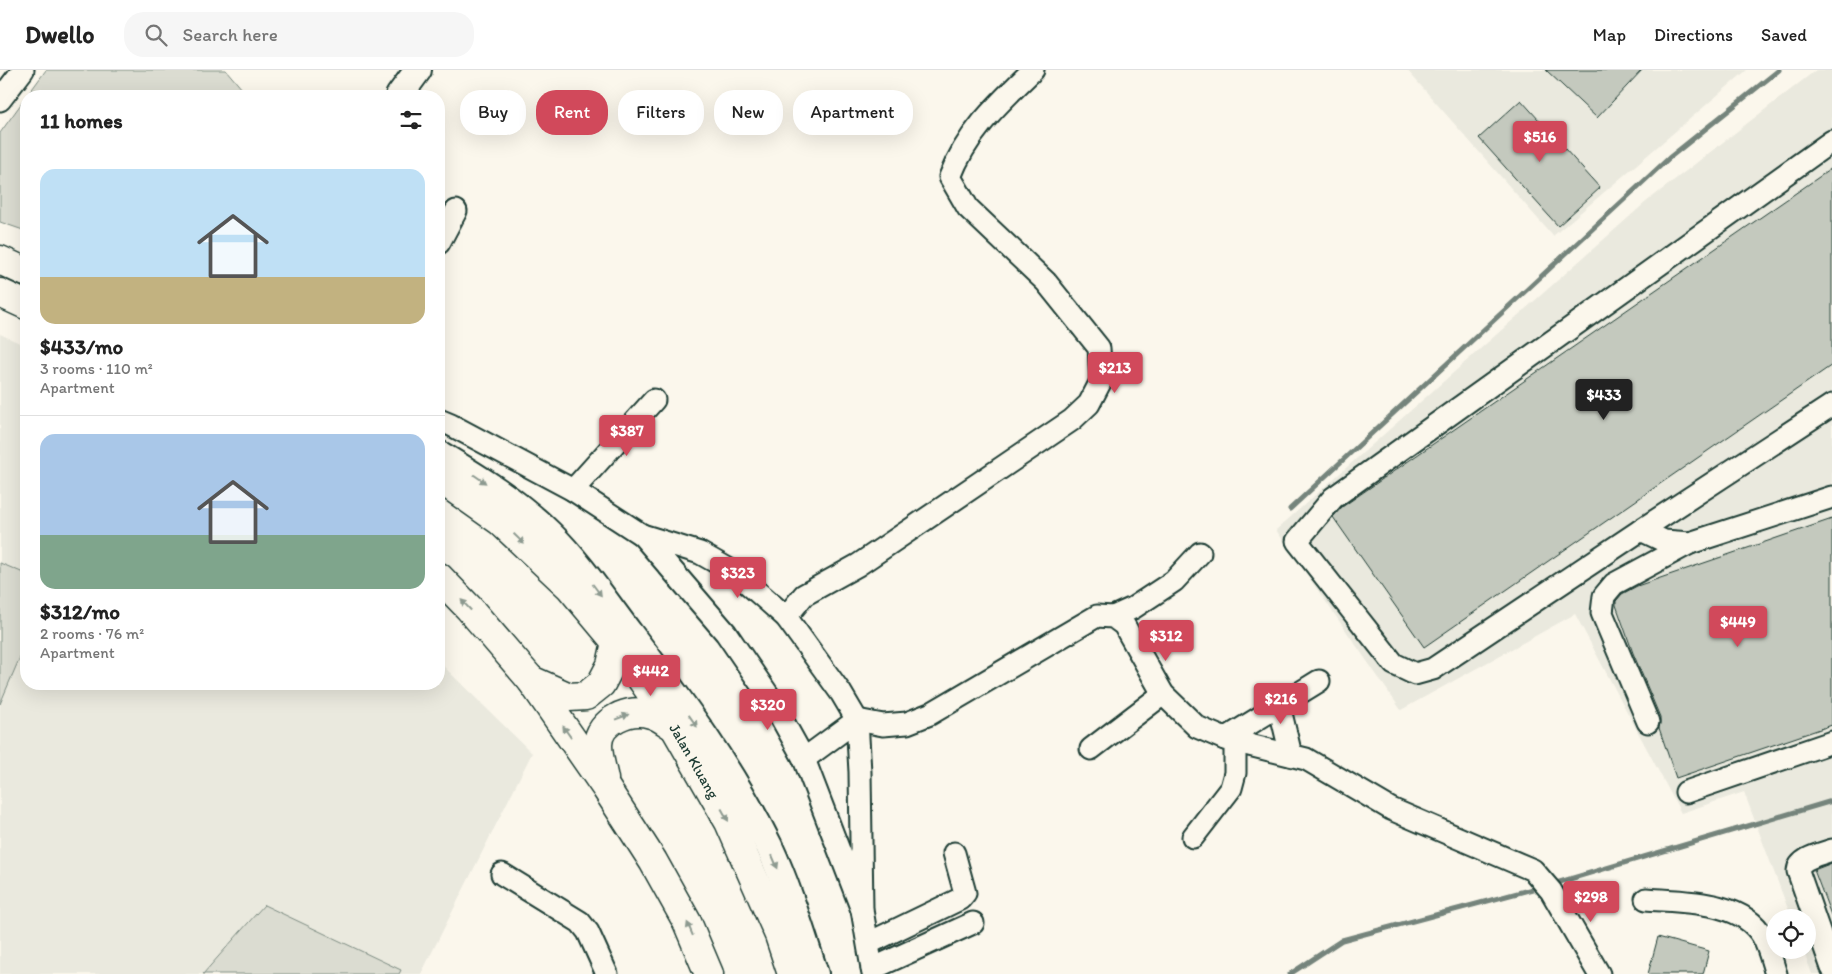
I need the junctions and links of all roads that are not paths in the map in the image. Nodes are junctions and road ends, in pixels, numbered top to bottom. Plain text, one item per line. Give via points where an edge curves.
1 (23, 70) edge
2 (418, 70) edge
3 (1033, 70) edge
4 (403, 90) edge
5 (0, 100) edge
6 (1832, 142) edge
7 (456, 211) dead end
8 (445, 232) edge
9 (0, 260) edge
10 (20, 269) edge
11 (0, 293) edge
12 (20, 303) edge
13 (654, 400) dead end
14 (1832, 405) edge
15 (445, 422) edge
16 (445, 458) edge
17 (445, 482) edge
18 (574, 490) junction
19 (1832, 497) edge
20 (1641, 530) junction
21 (642, 536) junction
22 (1690, 543) junction
23 (1200, 553) dead end
24 (445, 583) edge
25 (786, 617) junction
26 (1113, 617) junction
27 (616, 642) junction
28 (531, 680) junction
29 (1319, 681) dead end
30 (1163, 694) junction
31 (1279, 705) junction
32 (857, 720) junction
33 (1648, 722) dead end
34 (675, 728) junction
35 (1230, 740) junction
36 (1832, 742) edge
37 (1091, 749) dead end
38 (1291, 755) junction
39 (804, 759) junction
40 (606, 788) junction
41 (1686, 792) dead end
42 (1193, 837) dead end
43 (1832, 850) edge
44 (954, 853) dead end
45 (502, 874) dead end
46 (1646, 899) dead end
47 (862, 910) junction
48 (973, 923) dead end
49 (869, 943) junction
50 (1832, 968) edge
51 (872, 971) edge
52 (607, 974) edge
53 (709, 974) edge
54 (792, 974) edge
55 (815, 974) edge
56 (1599, 974) edge
57 (1776, 974) edge

1 - 5 street
2 - 4 main road
3 - 25 street via 984,118 958,157 950,177 968,208 1046,282 1099,348 1101,381 1088,404 1072,420 858,565 804,596
6 - 20 street via 1333,498 1297,541 1394,664 1415,674 1433,669
7 - 8 street
9 - 10 highway
11 - 12 highway
13 - 18 street
14 - 20 street
15 - 18 street
16 -> 55 main road via 505,497 549,533 590,580 661,674 729,774 769,846 789,894
17 -> 27 highway, Jalan Kluang via 500,521 570,587
18 - 21 street
19 - 22 street
20 - 22 street via 1664,541
21 - 25 street via 700,553 736,574
21 - 39 street via 726,634 768,696
22 - 33 street via 1614,584 1604,596 1602,613
23 - 26 street via 1174,581
28 -> 24 highway
25 - 32 street
26 - 30 street via 1124,625
26 - 32 street via 1097,616 922,717 907,723 883,725
27 - 28 highway via 611,666 602,684 586,696 569,697
27 - 34 highway, Jalan Kluang
40 -> 28 highway
29 - 31 street
30 - 35 street via 1197,727
30 - 37 street
31 - 35 street
31 - 38 street
32 - 39 street
32 - 47 street
40 -> 34 highway via 598,744 604,727 616,718 634,712 651,714
34 -> 54 highway, Jalan Kluang via 729,822 779,935
35 - 38 street
35 - 42 street via 1235,773 1231,788
36 - 41 street
38 - 56 street via 1306,759 1391,809 1533,870 1546,885
39 - 47 street
53 -> 40 highway via 687,922
43 - 50 street via 1803,861 1798,871
44 - 49 street via 965,893 960,899
45 - 52 street via 580,922
46 - 57 street via 1696,903 1730,911 1749,920 1763,937
47 - 49 street
48 - 51 street
49 - 51 street

